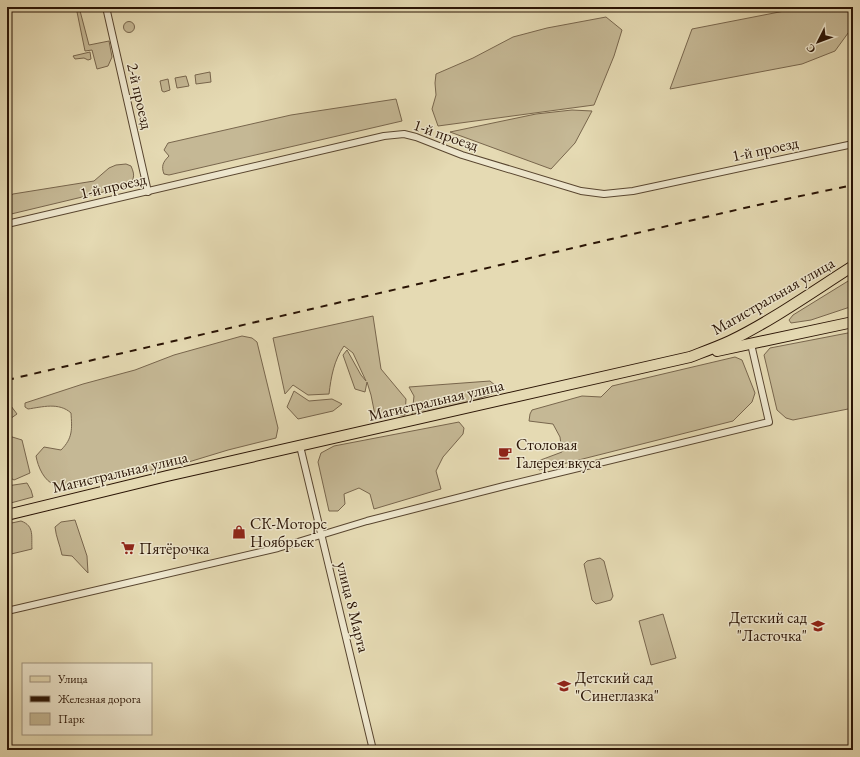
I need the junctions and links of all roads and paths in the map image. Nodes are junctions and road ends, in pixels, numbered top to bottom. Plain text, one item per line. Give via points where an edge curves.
1 (106, 7) edge
2 (853, 144) edge
3 (148, 192) junction
4 (7, 224) edge
5 (853, 266) edge
6 (853, 322) edge
7 (751, 344) junction
8 (690, 357) junction
9 (300, 446) junction
10 (7, 515) edge
11 (322, 534) junction
12 (7, 611) edge
13 (373, 750) edge

1 - 3 street, 2-й проезд
2 - 3 street, 1-й проезд via 633,191 604,194 573,190 404,134 384,136
3 - 4 street, 1-й проезд
5 - 8 main road, Магистральная улица via 748,332
6 - 7 main road
7 - 8 main road
7 - 11 street via 769,422 515,483
8 - 9 main road, Магистральная улица
9 - 10 main road, Магистральная улица
9 - 11 street, улица 8 Марта
11 - 12 street via 278,548
11 - 13 street, улица 8 Марта

